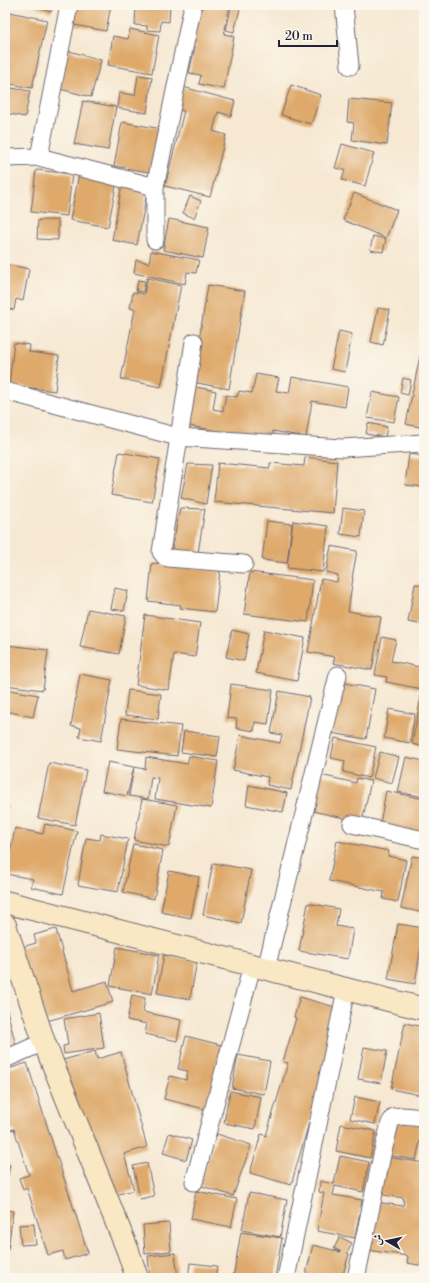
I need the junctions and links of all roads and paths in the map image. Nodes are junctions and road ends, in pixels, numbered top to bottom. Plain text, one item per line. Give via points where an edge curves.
1 (69, 5) edge
2 (193, 5) edge
3 (344, 5) edge
4 (350, 66) dead end
5 (39, 157) junction
6 (5, 158) edge
7 (155, 187) junction
8 (155, 240) dead end
9 (194, 342) dead end
10 (5, 391) edge
11 (178, 437) junction
12 (424, 443) edge
13 (244, 564) dead end
14 (338, 675) dead end
15 (352, 824) dead end
16 (424, 840) edge
17 (5, 902) edge
18 (5, 925) edge
19 (259, 967) junction
20 (346, 990) junction
21 (424, 1009) edge
22 (44, 1042) junction
23 (5, 1059) edge
24 (424, 1118) edge
25 (194, 1182) dead end
26 (137, 1278) edge
27 (286, 1278) edge
28 (356, 1278) edge

1 - 5 street
2 - 7 street
3 - 4 street
5 - 6 street
5 - 7 street
7 - 8 street
9 - 11 street
10 - 11 street
11 - 12 street via 342,448
11 - 13 street via 162,555 168,558
14 - 19 street
15 - 16 street
17 - 19 street
18 - 22 street
19 - 20 street
19 - 25 street
20 - 21 street
20 - 27 street
22 - 23 street
22 - 26 street
24 - 28 street via 394,1117 390,1123

